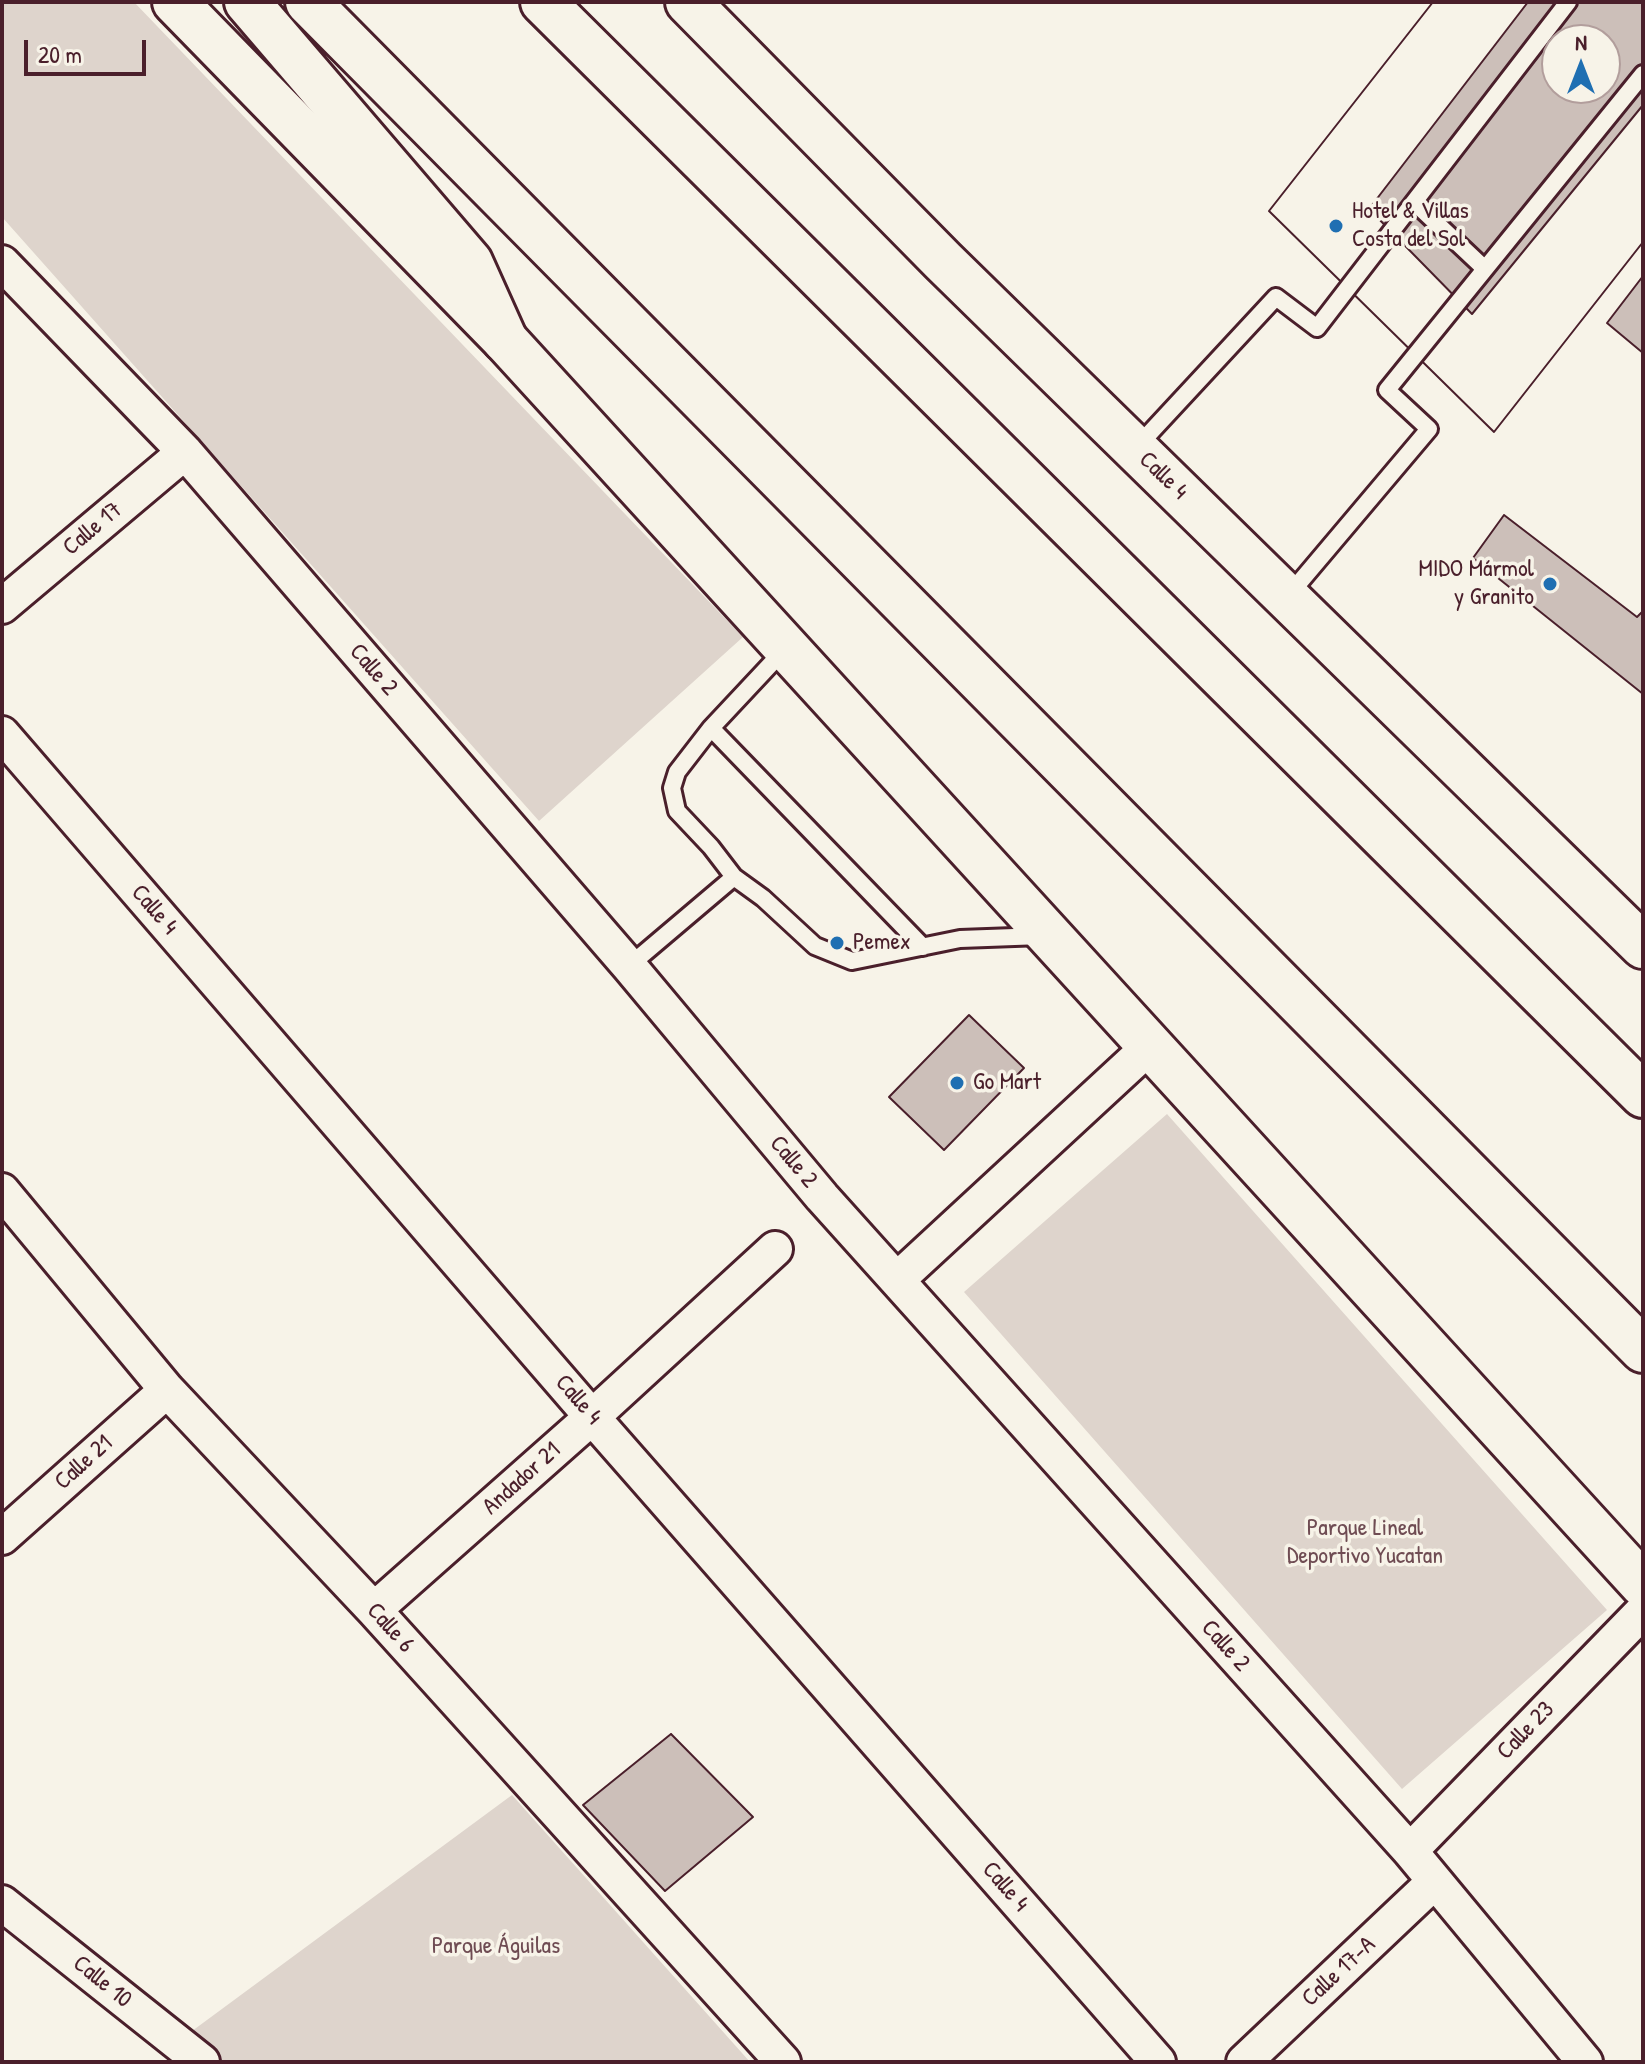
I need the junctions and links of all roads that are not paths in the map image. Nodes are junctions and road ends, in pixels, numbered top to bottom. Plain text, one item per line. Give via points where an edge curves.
1 (175, 2) edge
2 (247, 2) edge
3 (308, 2) edge
4 (543, 2) edge
5 (688, 2) edge
6 (1568, 2) edge
7 (1643, 74) edge
8 (1414, 202) junction
9 (2, 263) edge
10 (1485, 269) junction
11 (505, 340) junction
12 (1135, 449) junction
13 (185, 452) junction
14 (1287, 598) junction
15 (2, 606) edge
16 (786, 649) junction
17 (711, 728) junction
18 (2, 734) edge
19 (734, 877) junction
20 (1047, 936) junction
21 (1643, 946) edge
22 (923, 947) junction
23 (629, 966) junction
24 (1149, 1047) junction
25 (1643, 1095) edge
26 (2, 1191) edge
27 (775, 1249) dead end
28 (897, 1280) junction
29 (1643, 1350) edge
30 (167, 1390) junction
31 (592, 1417) junction
32 (2, 1537) edge
33 (1643, 1585) edge
34 (374, 1610) junction
35 (1643, 1611) edge
36 (1410, 1851) junction
37 (1433, 1883) junction
38 (2, 1903) edge
39 (202, 2062) edge
40 (783, 2062) edge
41 (1158, 2062) edge
42 (1244, 2062) edge
43 (1585, 2062) edge

1 - 11 main road
2 - 11 main road via 470,262
3 - 29 main road
4 - 25 main road
5 - 12 main road, Calle 4
6 - 8 lane
7 - 10 lane
8 - 10 lane
8 - 12 lane via 1317,328 1276,297
9 - 13 street, Calle 2
10 - 14 lane via 1387,390 1429,429
11 - 16 main road
12 - 14 main road, Calle 4
13 - 15 street, Calle 17
13 - 23 street, Calle 2
14 - 21 main road, Calle 4
16 - 17 lane
16 - 20 main road
17 - 19 lane via 677,772 672,788 677,811
17 - 22 lane
18 - 31 street, Calle 4
19 - 22 lane via 815,946 852,961
19 - 23 lane
20 - 22 lane via 960,939
20 - 24 main road
23 - 28 street, Calle 2
24 - 28 street
24 - 33 main road
26 - 30 street, Calle 6
27 - 31 street, Andador 21
28 - 36 street, Calle 2
30 - 32 street, Calle 21
30 - 34 street, Calle 6
31 - 34 street, Andador 21
31 - 41 street, Calle 4
34 - 40 street, Calle 6
35 - 36 street, Calle 23
36 - 37 street, Calle 2
37 - 42 street, Calle 17-A
37 - 43 street, Calle 2
38 - 39 street, Calle 10

